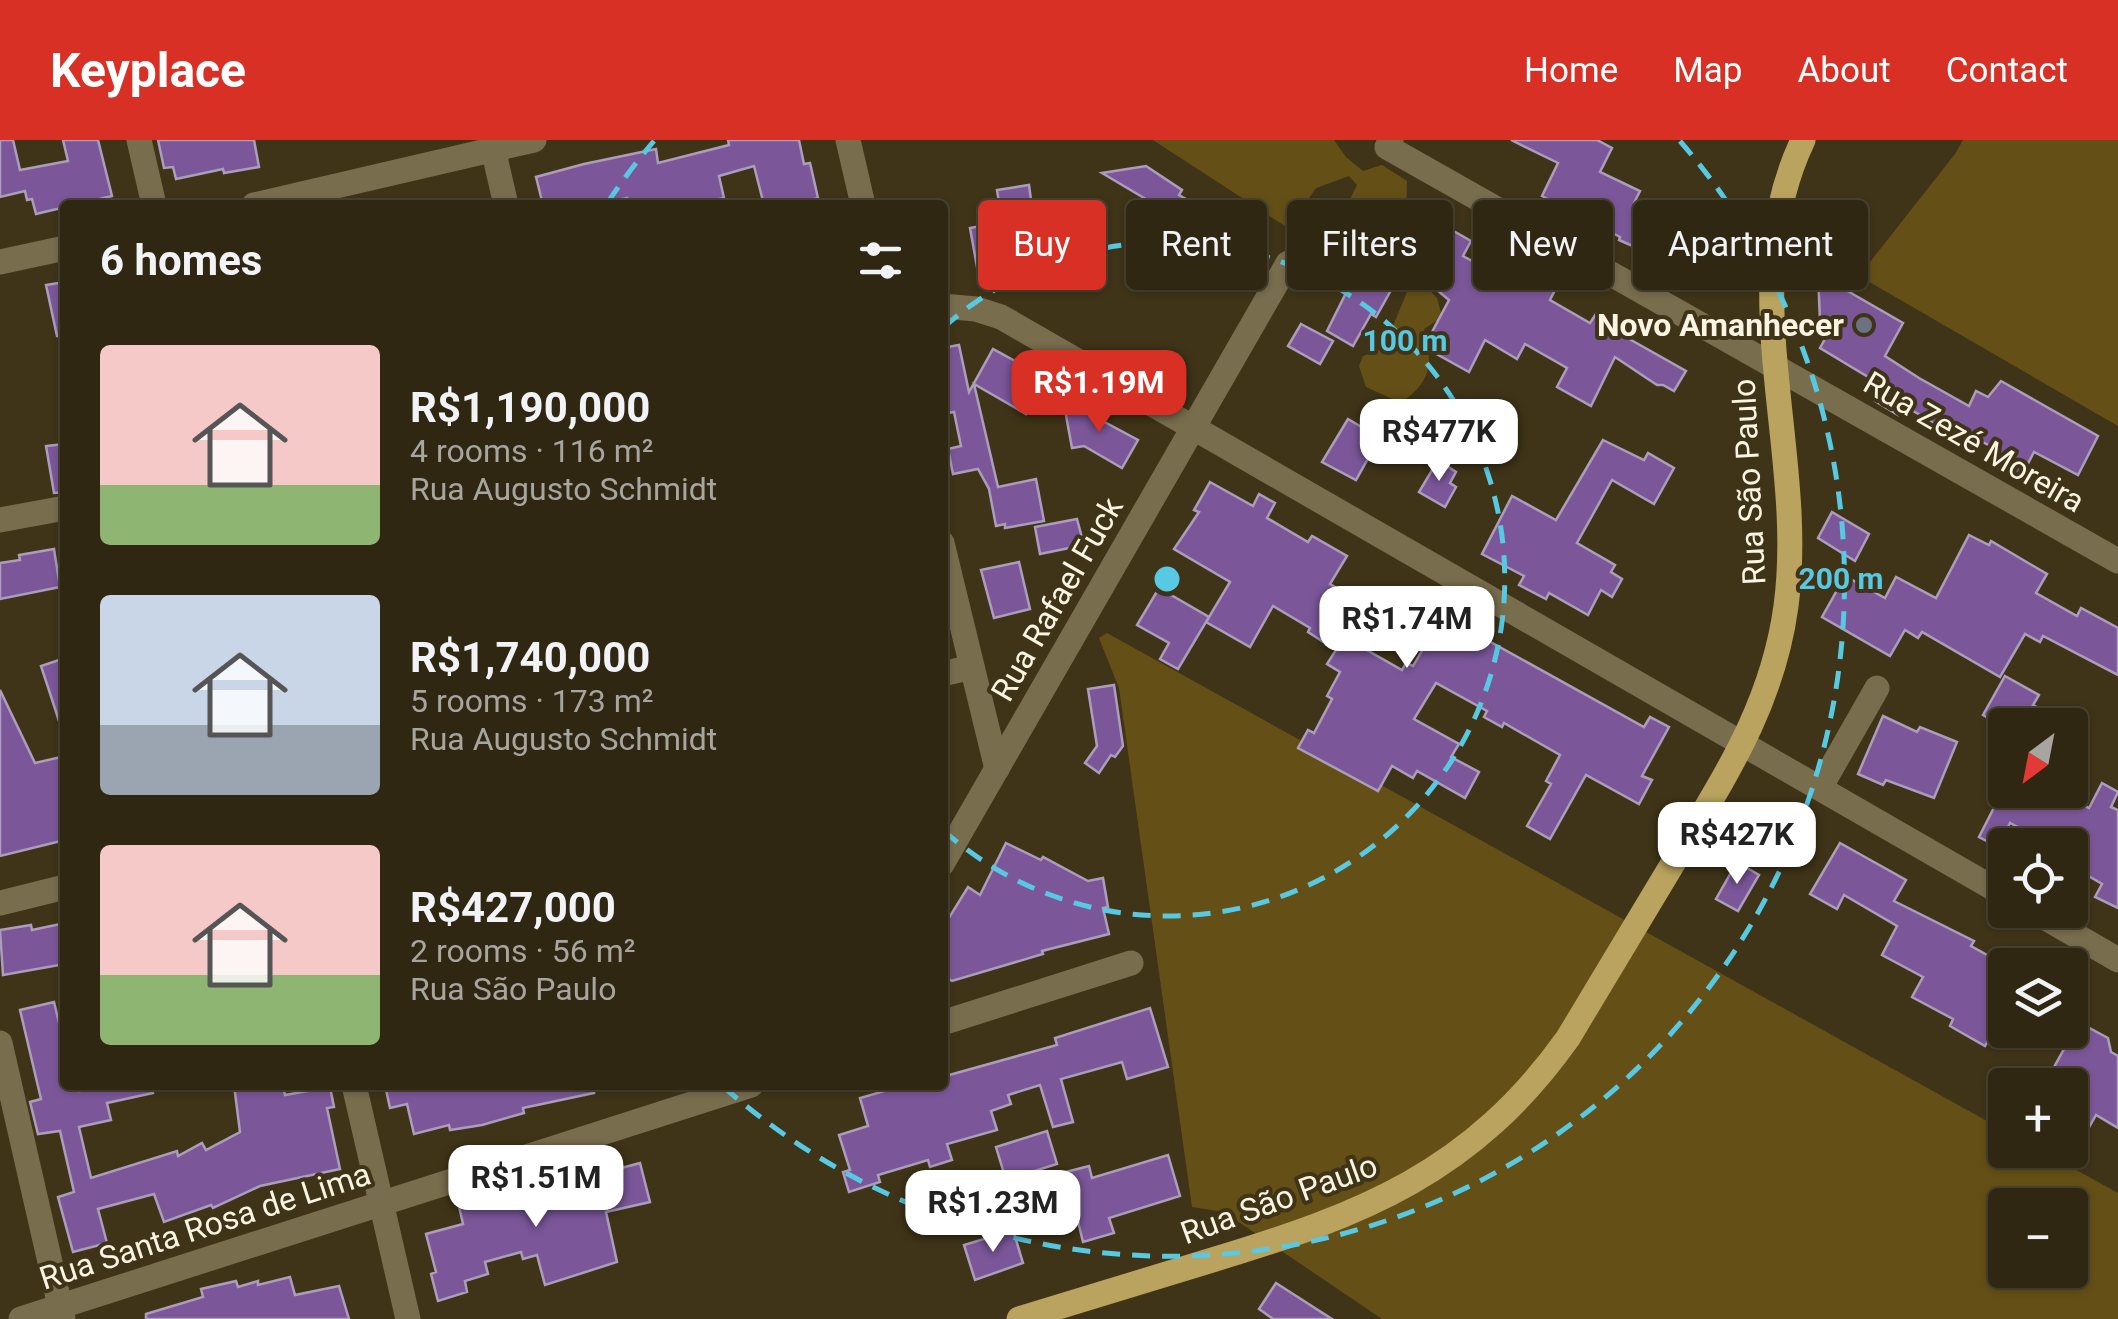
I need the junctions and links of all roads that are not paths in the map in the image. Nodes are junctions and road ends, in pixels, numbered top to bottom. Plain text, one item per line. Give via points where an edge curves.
1 (139, 140) edge
2 (534, 140) edge
3 (848, 140) edge
4 (1390, 140) edge
5 (1803, 140) edge
6 (492, 145) edge
7 (153, 200) edge
8 (274, 200) edge
9 (505, 200) edge
10 (862, 200) edge
11 (60, 249) edge
12 (0, 262) edge
13 (1287, 265) edge
14 (948, 307) edge
15 (1776, 367) junction
16 (1194, 428) junction
17 (60, 509) edge
18 (0, 520) edge
19 (2118, 561) edge
20 (948, 568) edge
21 (972, 667) junction
22 (948, 673) edge
23 (1877, 688) dead end
24 (1744, 744) junction
25 (997, 769) junction
26 (1820, 788) junction
27 (948, 854) edge
28 (1988, 884) edge
29 (60, 888) edge
30 (0, 903) edge
31 (2063, 928) edge
32 (2118, 960) edge
33 (1131, 963) dead end
34 (948, 1022) edge
35 (0, 1044) edge
36 (355, 1090) edge
37 (708, 1092) edge
38 (381, 1204) junction
39 (62, 1313) edge
40 (22, 1319) edge
41 (408, 1319) edge
42 (1019, 1319) edge

1 - 7 street
2 - 6 street
3 - 10 street
4 - 15 street, Rua Zezé Moreira via 1386,147
5 - 15 main road, Rua São Paulo via 1773,239
6 - 8 street
6 - 9 street
11 - 12 street
13 - 16 street, Rua Rafael Fuck
14 - 16 street via 1000,317
15 - 19 street, Rua Zezé Moreira
15 - 24 main road, Rua São Paulo via 1790,568 1780,645
16 - 24 street
16 - 25 street, Rua Rafael Fuck
17 - 18 street
20 - 21 street
21 - 22 street
21 - 25 street
23 - 26 street
24 - 26 street
24 - 42 main road, Rua São Paulo via 1568,1038 1522,1098 1468,1146 1347,1215
25 - 27 street, Rua Rafael Fuck
26 - 28 street
29 - 30 street
31 - 32 street
33 - 34 street
35 - 39 street
36 - 38 street
37 - 38 street, Rua Santa Rosa de Lima
38 - 39 street, Rua Santa Rosa de Lima
38 - 41 street
39 - 40 street, Rua Santa Rosa de Lima

